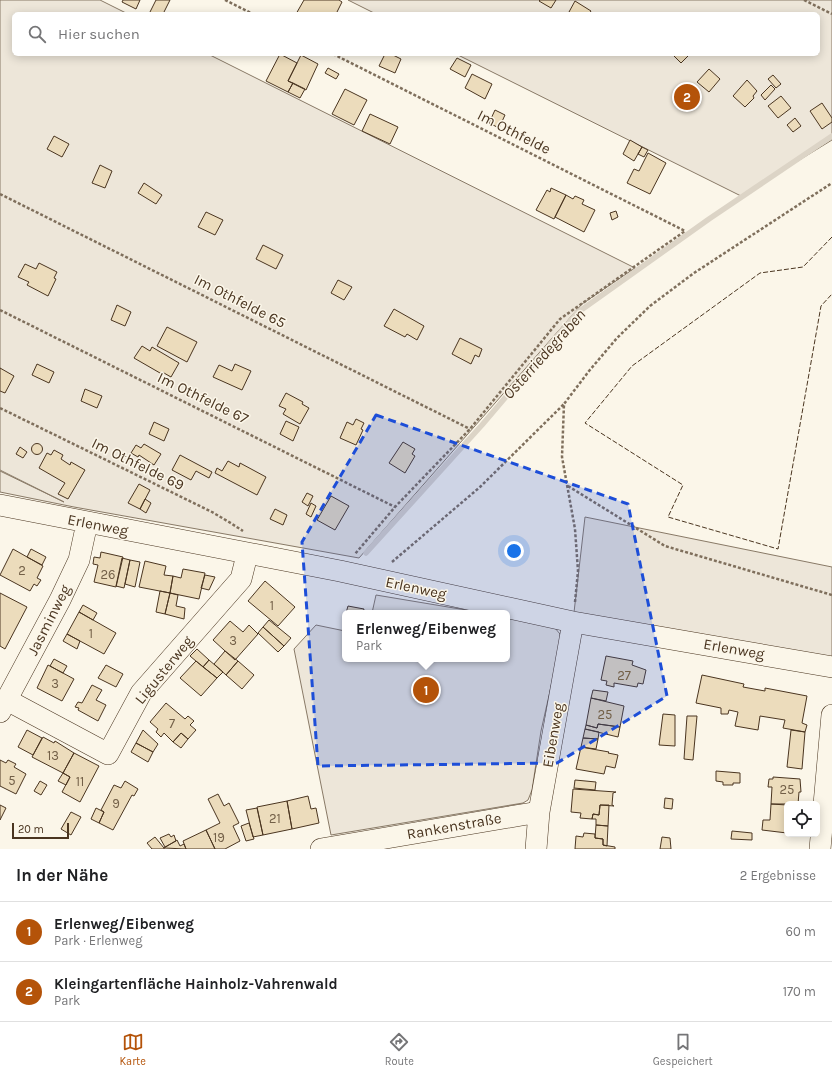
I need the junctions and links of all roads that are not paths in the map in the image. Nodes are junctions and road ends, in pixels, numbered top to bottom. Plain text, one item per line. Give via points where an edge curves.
1 (0, 505) edge
2 (87, 523) junction
3 (247, 554) junction
4 (573, 622) junction
5 (832, 666) edge
6 (3, 707) edge
7 (832, 715) edge
8 (539, 812) junction
9 (323, 849) edge
10 (536, 849) edge
11 (820, 849) edge

1 - 2 street, Erlenweg
2 - 3 street, Erlenweg
2 - 6 street, Jasminweg via 78,560 60,600
3 - 4 street, Erlenweg
3 - 6 street, Ligusterweg via 241,579 141,693 108,754
4 - 5 street, Erlenweg
4 - 8 street, Eibenweg
7 - 11 street
8 - 9 street, Rankenstraße
8 - 10 street, Eibenweg

